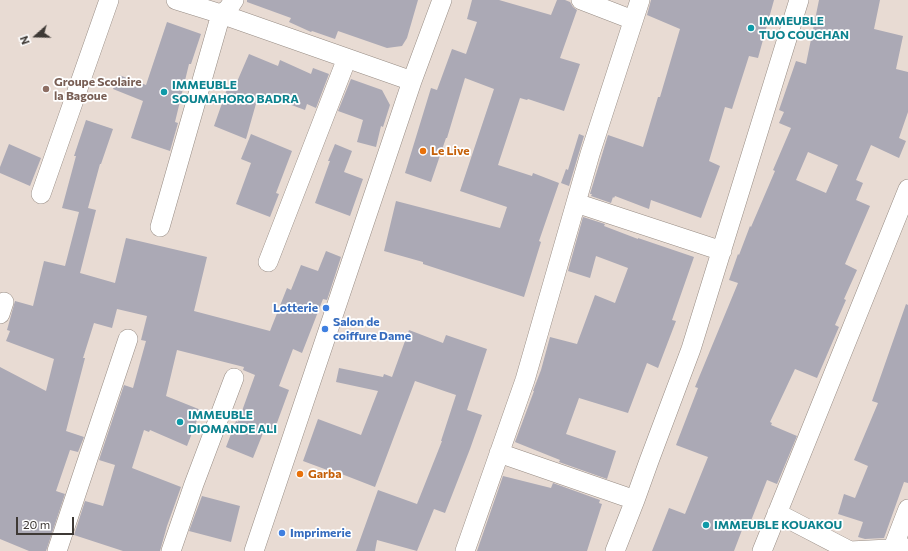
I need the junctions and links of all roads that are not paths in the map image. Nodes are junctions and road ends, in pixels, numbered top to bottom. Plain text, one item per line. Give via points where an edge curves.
1 (109, 0) edge
2 (176, 0) edge
3 (234, 0) edge
4 (442, 0) edge
5 (581, 0) edge
6 (640, 0) edge
7 (799, 0) edge
8 (221, 14) junction
9 (633, 20) junction
10 (347, 58) junction
11 (412, 81) junction
12 (908, 189) edge
13 (40, 194) dead end
14 (576, 203) junction
15 (160, 227) dead end
16 (722, 251) junction
17 (268, 262) dead end
18 (128, 339) dead end
19 (234, 378) dead end
20 (499, 453) junction
21 (635, 500) junction
22 (908, 509) edge
23 (777, 513) junction
24 (900, 548) edge
25 (57, 551) edge
26 (171, 551) edge
27 (254, 551) edge
28 (465, 551) edge
29 (615, 551) edge
30 (762, 551) edge

1 - 13 street
2 - 8 street
3 - 8 street
4 - 11 street
5 - 9 street
6 - 9 street
7 - 16 street
8 - 10 street
8 - 15 street
9 - 14 street
10 - 11 street
10 - 17 street
11 - 27 street
12 - 23 street
14 - 16 street
14 - 20 street via 525,380
16 - 21 street via 691,349
18 - 25 street
19 - 26 street
20 - 21 street
20 - 28 street
21 - 29 street
22 - 24 street
23 - 24 street via 850,551
23 - 30 street

